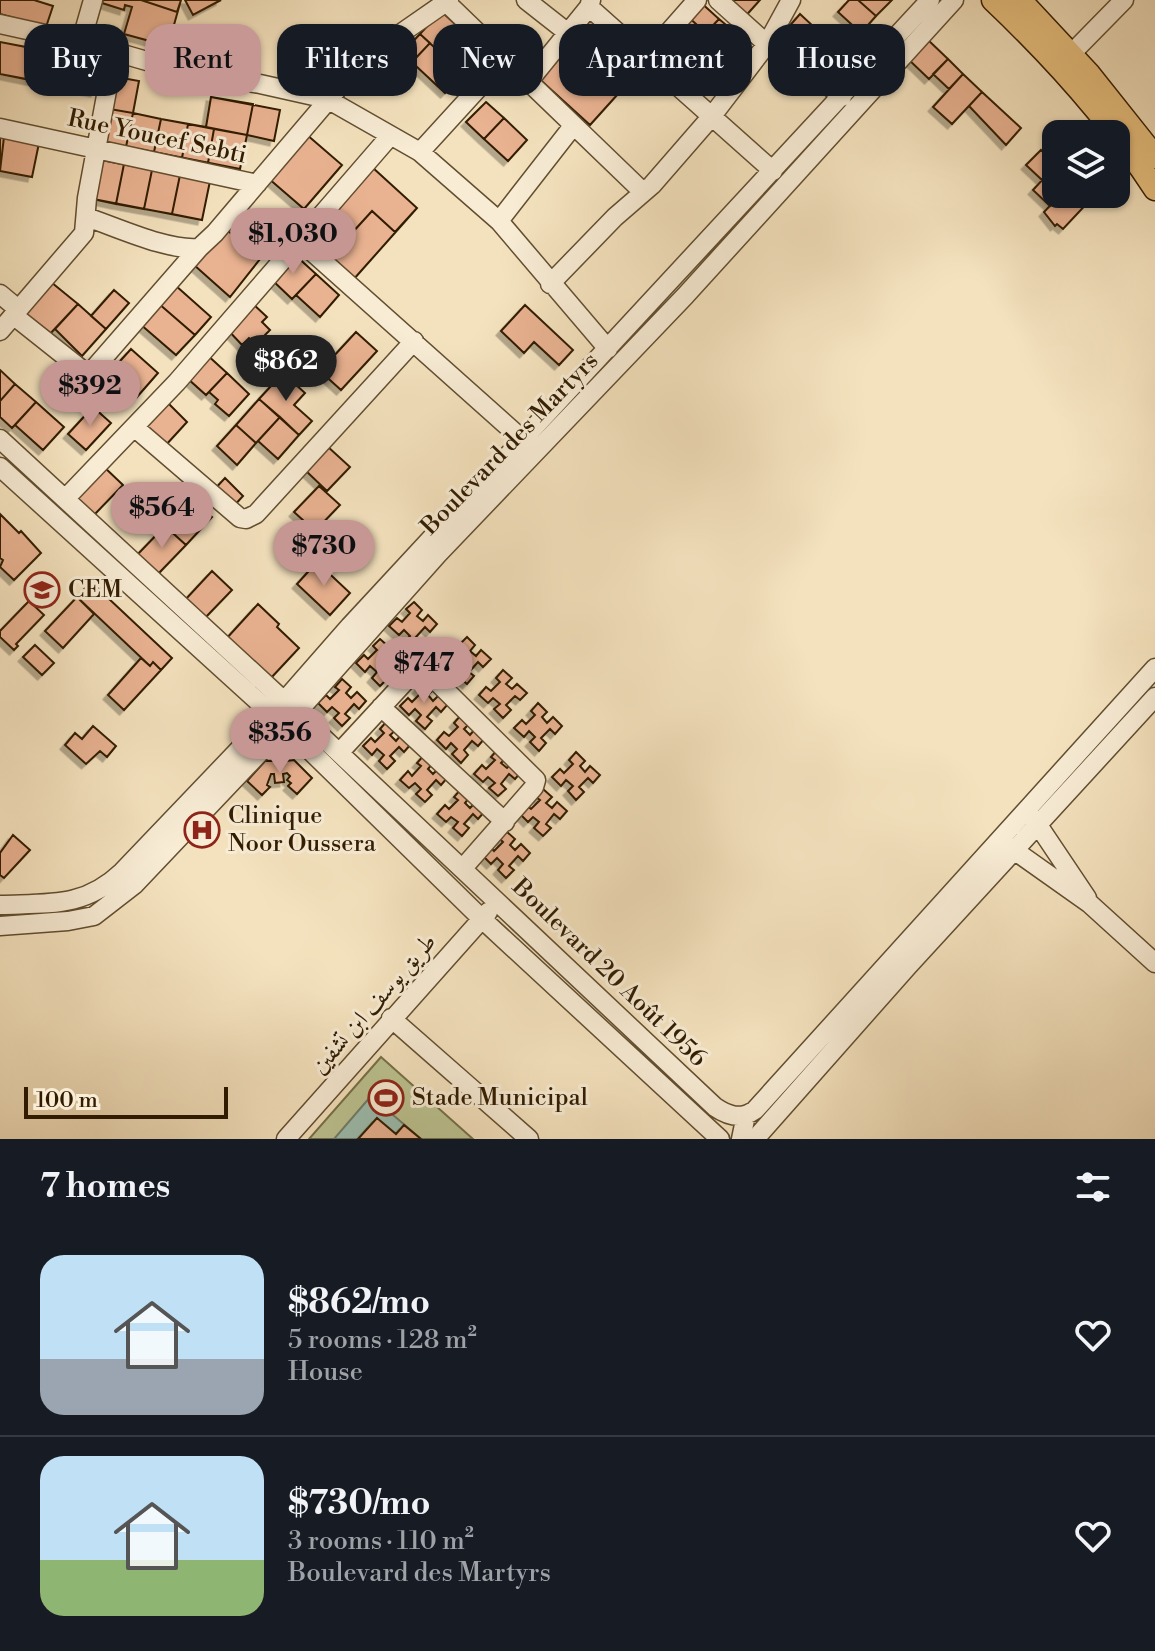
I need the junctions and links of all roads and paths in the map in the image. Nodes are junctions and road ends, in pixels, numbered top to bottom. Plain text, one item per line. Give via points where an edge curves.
1 (93, 0) edge
2 (526, 0) edge
3 (697, 0) edge
4 (718, 0) edge
5 (791, 0) edge
6 (930, 0) edge
7 (954, 0) edge
8 (993, 0) edge
9 (1020, 0) edge
10 (1124, 0) edge
11 (448, 2) edge
12 (590, 4) edge
13 (0, 24) edge
14 (86, 24) edge
15 (469, 24) edge
16 (575, 24) edge
17 (612, 24) edge
18 (676, 24) edge
19 (778, 24) edge
20 (559, 26) edge
21 (24, 29) edge
22 (768, 40) edge
23 (768, 42) edge
24 (559, 44) edge
25 (1071, 54) junction
26 (129, 57) edge
27 (543, 64) edge
28 (106, 96) edge
29 (471, 96) edge
30 (542, 96) edge
31 (690, 96) edge
32 (842, 97) joint
33 (327, 99) junction
34 (712, 116) junction
35 (573, 126) junction
36 (0, 128) edge
37 (390, 136) junction
38 (96, 147) junction
39 (420, 152) junction
40 (1155, 157) edge
41 (773, 171) junction
42 (257, 184) junction
43 (1155, 189) edge
44 (642, 191) junction
45 (86, 217) junction
46 (499, 221) junction
47 (300, 241) junction
48 (199, 248) junction
49 (550, 284) junction
50 (0, 294) edge
51 (16, 312) junction
52 (0, 331) edge
53 (414, 341) junction
54 (608, 349) junction
55 (134, 427) junction
56 (0, 439) edge
57 (523, 440) junction
58 (0, 467) edge
59 (65, 499) junction
60 (1155, 668) edge
61 (1155, 697) edge
62 (381, 707) junction
63 (284, 713) junction
64 (339, 753) junction
65 (1032, 816) junction
66 (505, 822) junction
67 (1006, 845) junction
68 (463, 868) junction
69 (498, 901) junction
70 (1090, 904) junction
71 (0, 905) edge
72 (482, 919) junction
73 (0, 926) edge
74 (1155, 963) edge
75 (391, 1018) junction
76 (746, 1115) junction
77 (286, 1139) edge
78 (529, 1139) edge
79 (720, 1139) edge
80 (741, 1139) edge
81 (755, 1139) edge

1 - 14 street
2 - 20 street
3 - 18 street
4 - 22 street
5 - 19 street
6 - 32 street, Boulevard des Martyrs
7 - 63 street, Boulevard des Martyrs via 685,296
8 - 43 main road via 1103,118
9 - 25 main road
10 - 25 street
11 - 15 street
11 - 33 street via 377,50
12 - 16 street
12 - 17 street
13 - 21 street
23 - 34 street
24 - 27 street
25 - 40 main road
26 - 33 street
28 - 38 street
29 - 39 street
30 - 35 street
31 - 34 street
32 - 41 street, Boulevard des Martyrs
33 - 37 street
33 - 42 street
34 - 41 street
34 - 44 street
35 - 44 street
35 - 46 street
36 - 38 street, Rue Youcef Sebti
37 - 39 street
37 - 47 street
38 - 42 street, Rue Youcef Sebti
38 - 45 street
39 - 46 street
41 - 54 street, Boulevard des Martyrs
42 - 48 street
44 - 49 street
45 - 48 street via 164,243
45 - 51 street via 77,243
46 - 49 street
47 - 53 street
47 - 55 street
48 - 51 street via 91,372
49 - 54 street
50 - 51 street
51 - 52 street
53 - 55 street via 246,519
53 - 57 street
54 - 57 street, Boulevard des Martyrs
55 - 59 street
56 - 59 street, Boulevard 20 Août 1956
57 - 63 street, Boulevard des Martyrs via 360,615
58 - 63 street, Boulevard 20 Août 1956
59 - 63 street, Boulevard 20 Août 1956
60 - 65 street
61 - 65 street
62 - 64 street
62 - 66 street
62 - 66 street via 412,674 427,672 534,776 534,787
63 - 64 street, Boulevard 20 Août 1956
63 - 71 street, Boulevard des Martyrs via 99,891 75,900
63 - 72 street
63 - 73 street, Boulevard des Martyrs via 134,885 108,907 68,921
64 - 68 street, Boulevard 20 Août 1956
65 - 67 street
65 - 70 street
66 - 68 street
67 - 70 street
67 - 76 street
67 - 81 street
68 - 69 street, Boulevard 20 Août 1956
69 - 72 street, طريق يوسف ابن تشفين
69 - 76 street, Boulevard 20 Août 1956 via 715,1107 725,1114
70 - 74 street
72 - 75 street, طريق يوسف ابن تشفين
72 - 79 street
75 - 77 street, طريق يوسف ابن تشفين
75 - 78 street
76 - 80 street

